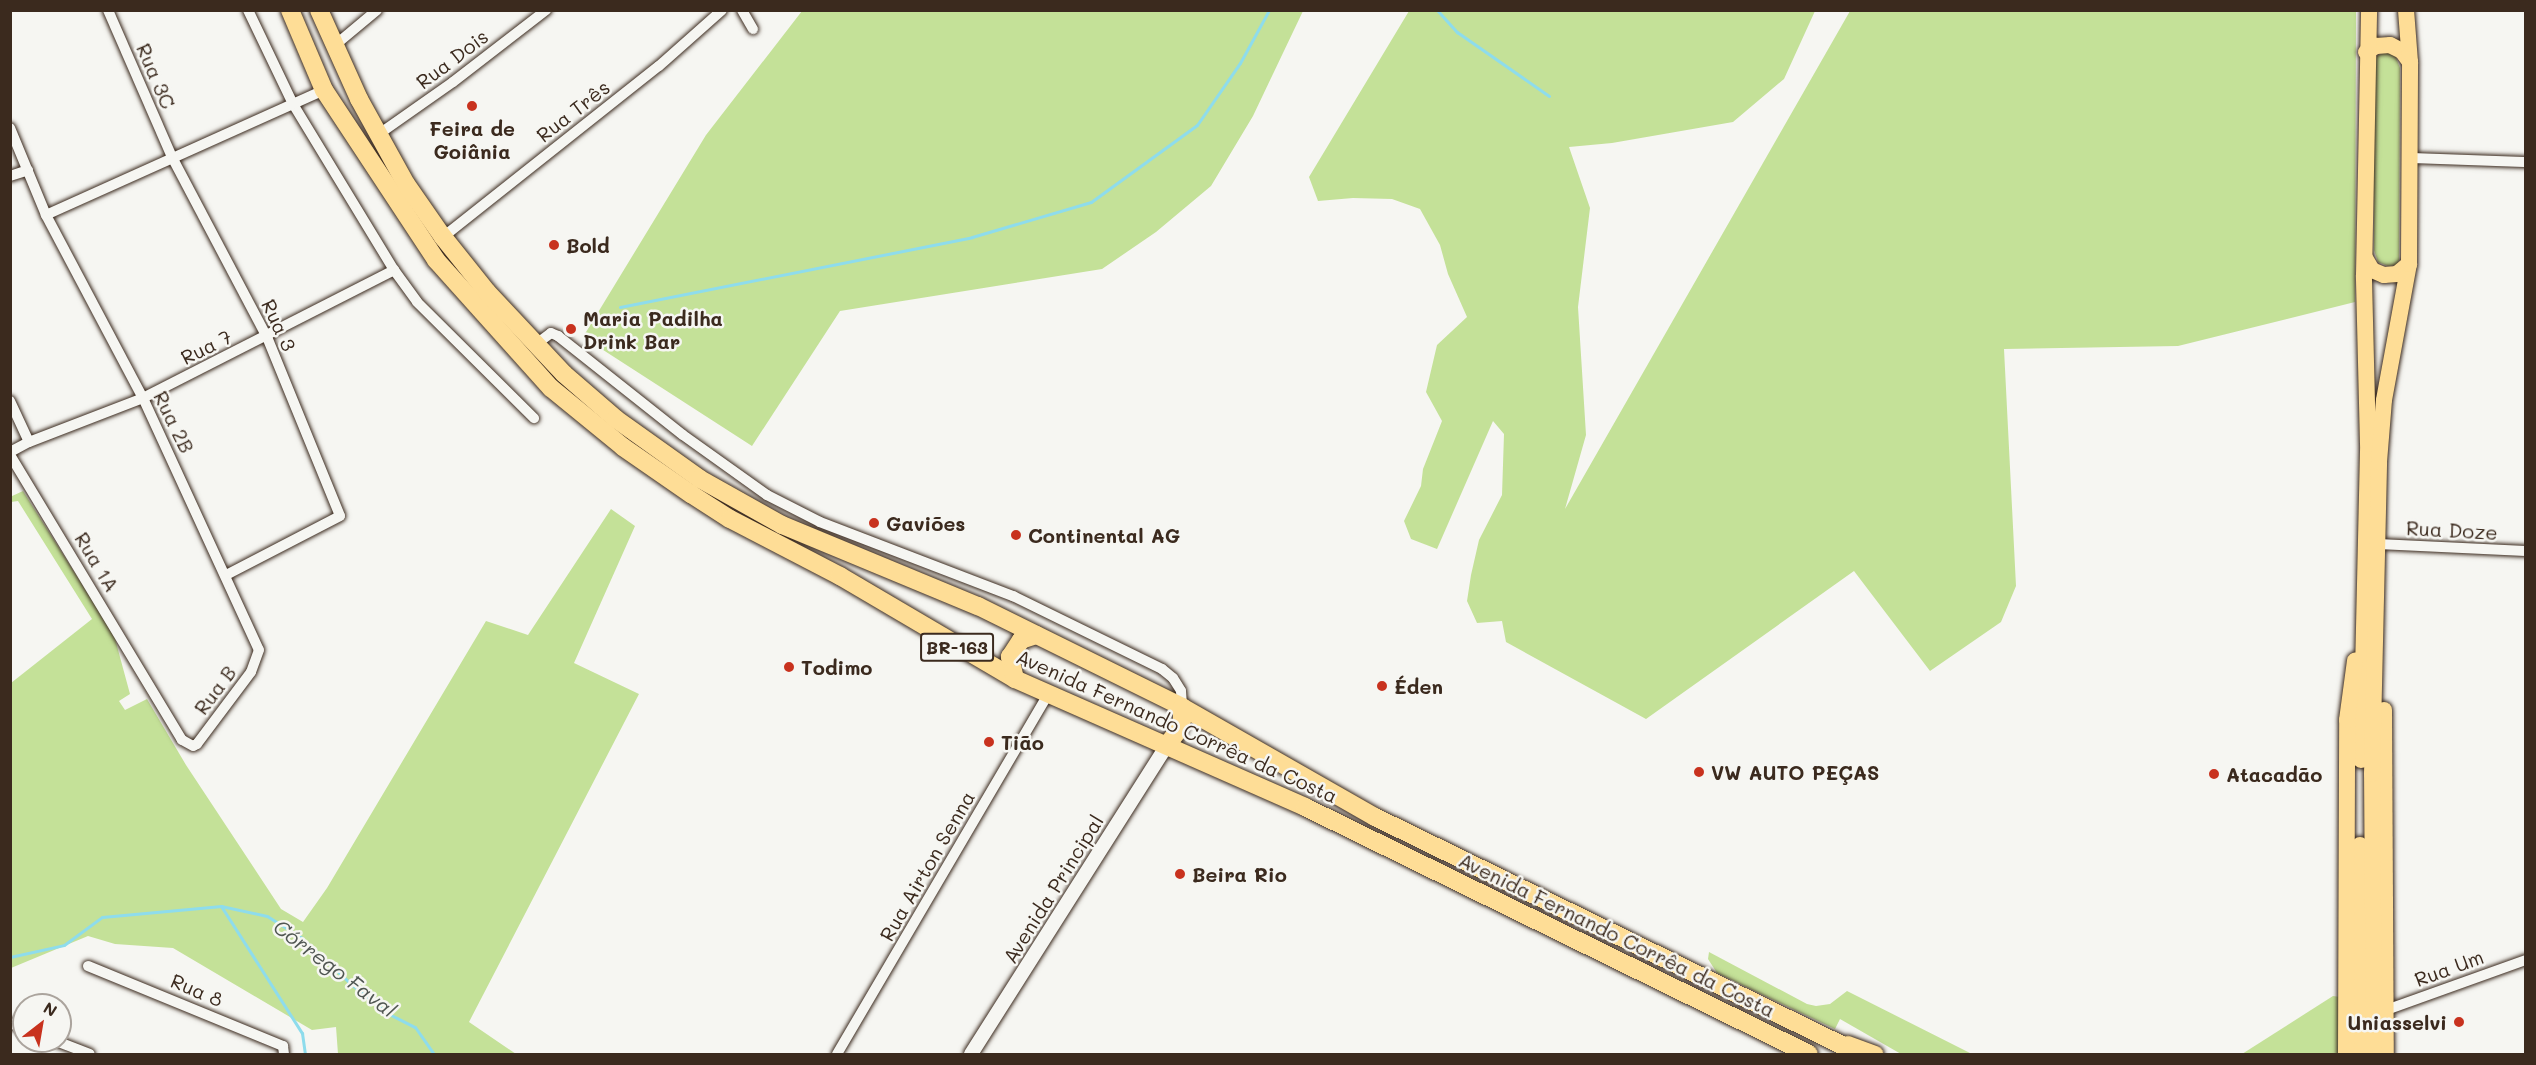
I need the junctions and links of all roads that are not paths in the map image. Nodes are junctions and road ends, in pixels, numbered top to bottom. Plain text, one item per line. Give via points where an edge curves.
1 (108, 10) edge
2 (248, 10) edge
3 (290, 10) edge
4 (319, 10) edge
5 (377, 10) edge
6 (546, 10) edge
7 (722, 10) edge
8 (742, 10) edge
9 (2369, 10) edge
10 (2406, 10) edge
11 (530, 16) edge
12 (753, 29) dead end
13 (334, 46) junction
14 (2366, 52) junction
15 (2410, 62) junction
16 (324, 90) junction
17 (293, 104) junction
18 (10, 128) edge
19 (379, 134) junction
20 (172, 157) junction
21 (2410, 158) junction
22 (2526, 162) edge
23 (28, 170) junction
24 (10, 176) edge
25 (46, 215) junction
26 (442, 237) junction
27 (2365, 258) junction
28 (2409, 264) junction
29 (394, 270) junction
30 (267, 337) junction
31 (535, 345) junction
32 (143, 398) junction
33 (10, 401) edge
34 (534, 418) dead end
35 (29, 442) junction
36 (10, 453) edge
37 (2378, 544) junction
38 (2526, 551) edge
39 (922, 560) junction
40 (226, 575) junction
41 (913, 580) junction
42 (2370, 606) junction
43 (1035, 635) junction
44 (259, 650) joint
45 (1015, 679) junction
46 (1048, 695) junction
47 (1182, 707) junction
48 (1167, 745) junction
49 (193, 746) joint
50 (2526, 960) edge
51 (88, 966) dead end
52 (2385, 1010) junction
53 (1811, 1030) junction
54 (2386, 1035) junction
55 (72, 1047) edge
56 (90, 1054) edge
57 (284, 1054) edge
58 (837, 1054) edge
59 (971, 1054) edge
60 (1809, 1054) edge
61 (1860, 1054) edge
62 (1875, 1054) edge
63 (2346, 1054) edge
64 (2361, 1054) edge
65 (2374, 1054) edge
66 (2386, 1054) edge
67 (2391, 1054) edge

1 - 20 street, Rua 3C
2 - 17 street
3 - 16 highway, Avenida Fernando Corrêa da Costa / BR-163
4 - 13 highway, Avenida Fernando Corrêa da Costa / BR-163
5 - 13 street
6 - 11 street, Rua Dois
7 - 26 street, Rua Três via 659,66
8 - 12 street
9 - 14 main road
10 - 15 main road
11 - 19 street, Rua Dois via 453,82
13 - 19 highway, Avenida Fernando Corrêa da Costa / BR-163
14 - 15 main road via 2390,45 2402,51
14 - 27 main road
15 - 21 main road
16 - 17 street
16 - 45 highway, Avenida Fernando Corrêa da Costa / BR-163 via 436,260 551,388 623,447 730,519 840,576
17 - 20 street
17 - 29 street
18 - 23 street, Rua 2B
19 - 26 highway, Avenida Fernando Corrêa da Costa / BR-163 via 406,184
20 - 25 street
20 - 30 street, Rua 3
21 - 22 street
21 - 28 main road
23 - 24 street
23 - 25 street, Rua 2B
25 - 32 street, Rua 2B
26 - 31 highway, Avenida Fernando Corrêa da Costa / BR-163
27 - 28 main road via 2372,270 2384,275 2397,274
27 - 42 main road
28 - 37 main road via 2381,425
29 - 30 street, Rua 7
29 - 34 street via 417,302
30 - 32 street, Rua 7
30 - 40 street, Rua 3 via 340,516
31 - 39 street via 551,333 558,336 683,435 767,495 820,522
31 - 41 highway, Avenida Fernando Corrêa da Costa / BR-163 via 616,419 738,503
32 - 35 street, Rua 7
32 - 40 street, Rua 2B
33 - 35 street
35 - 36 street, Rua 7
36 - 49 street, Rua 1A via 182,740
37 - 38 street, Rua Doze
37 - 42 main road
39 - 41 street
39 - 47 street via 1013,596 1162,669 1181,691
40 - 44 street, Rua 2B
41 - 43 highway, Avenida Fernando Corrêa da Costa / BR-163 via 978,606
42 - 52 main road via 2386,764
42 - 63 main road via 2347,720
42 - 64 main road
42 - 65 main road
43 - 45 highway via 1021,640 1010,657
43 - 47 highway, Avenida Fernando Corrêa da Costa / BR-163
44 - 49 street, Rua B via 251,672
45 - 46 highway, Avenida Fernando Corrêa da Costa / BR-163
46 - 48 highway, Avenida Fernando Corrêa da Costa / BR-163
46 - 58 street, Rua Airton Senna
47 - 48 highway via 1178,731
47 - 53 highway, Avenida Fernando Corrêa da Costa / BR-163 via 1375,817
48 - 59 street, Avenida Principal
48 - 60 highway, Avenida Fernando Corrêa da Costa / BR-163 via 1305,807
50 - 52 street, Rua Um
51 - 57 street, Rua 8 via 283,1046
52 - 54 main road
53 - 61 highway, Avenida Fernando Corrêa da Costa / BR-163
53 - 62 main road, Avenida Fernando Corrêa da Costa / BR-163
54 - 66 main road
54 - 67 main road
55 - 56 street

